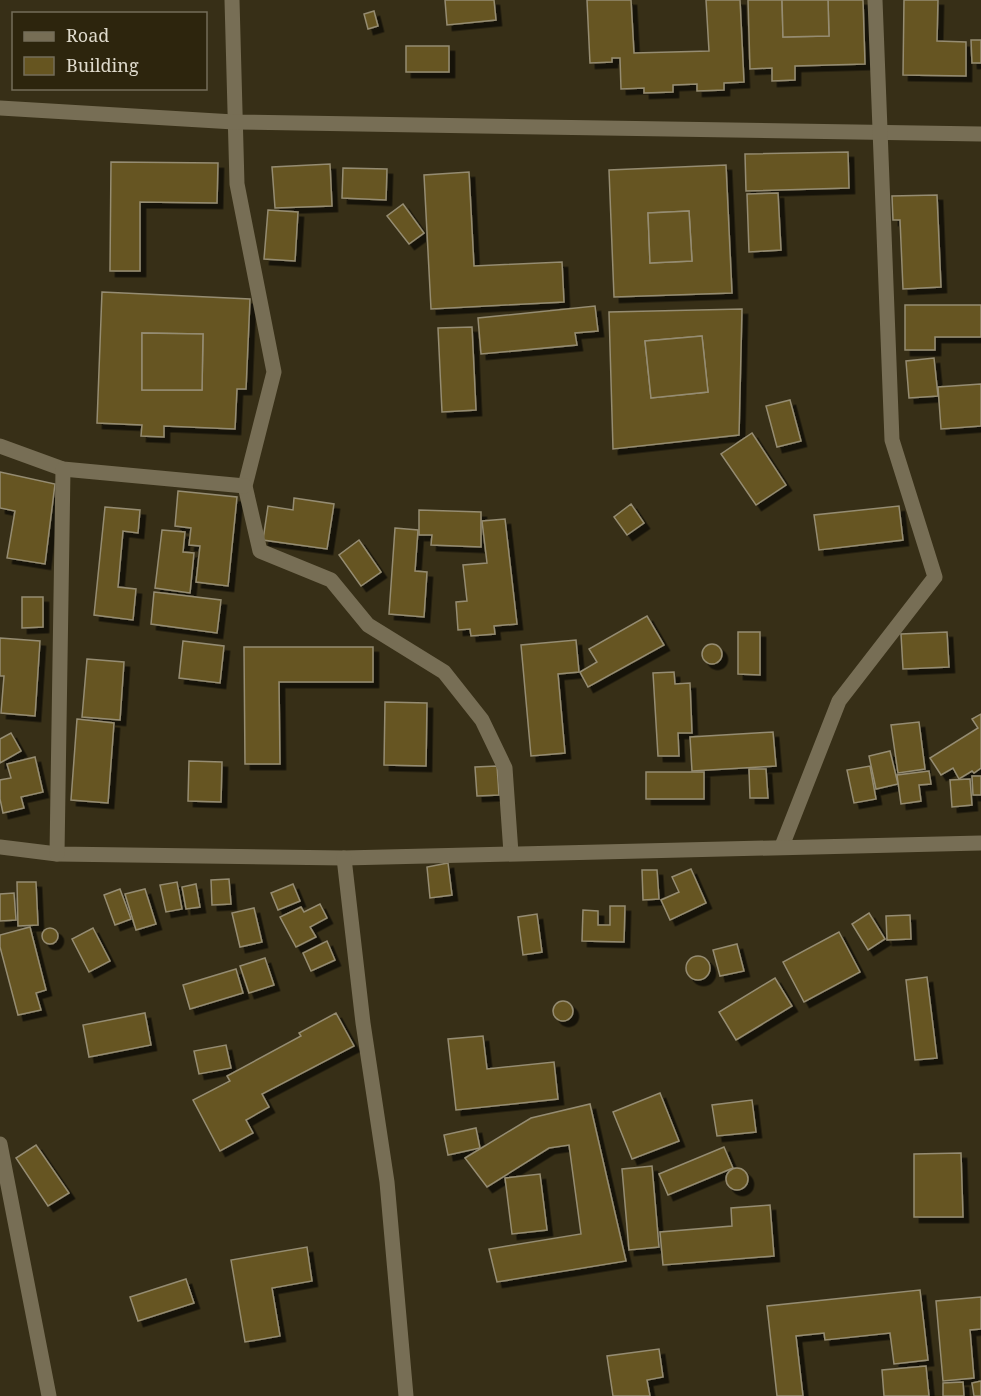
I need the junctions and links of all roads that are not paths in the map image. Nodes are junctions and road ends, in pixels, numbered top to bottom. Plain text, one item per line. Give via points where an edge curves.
1 (232, 0) edge
2 (875, 0) edge
3 (0, 108) edge
4 (234, 122) junction
5 (880, 133) junction
6 (981, 134) edge
7 (0, 446) edge
8 (63, 469) junction
9 (245, 486) junction
10 (981, 843) edge
11 (782, 846) junction
12 (0, 847) edge
13 (511, 853) junction
14 (57, 854) junction
15 (344, 858) junction
16 (0, 1144) edge
17 (49, 1396) edge
18 (406, 1396) edge

1 - 4 street
2 - 5 street
3 - 4 street
4 - 5 street
4 - 9 street via 237,184 274,372
5 - 6 street
5 - 11 street via 892,440 935,577 839,701
7 - 8 street
8 - 9 street
8 - 14 street
9 - 13 street via 260,551 331,580 368,625 444,672 482,720 505,768
10 - 11 street
11 - 13 street
12 - 14 street
13 - 15 street
14 - 15 street
15 - 18 street via 387,1182
16 - 17 street

